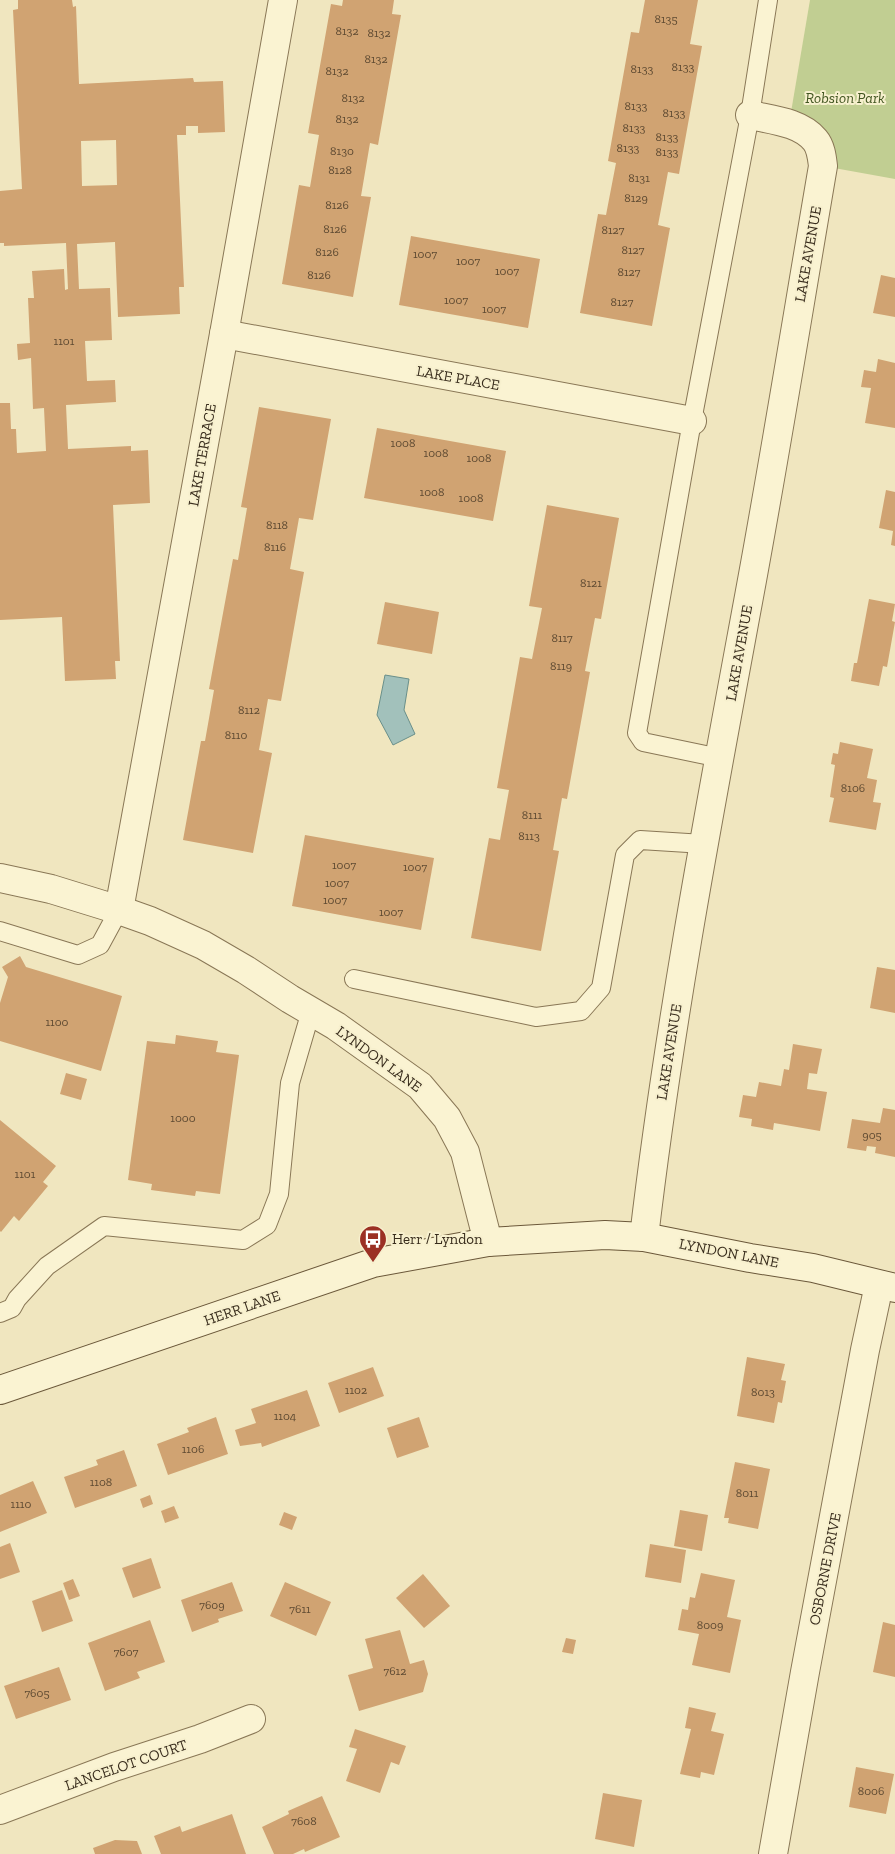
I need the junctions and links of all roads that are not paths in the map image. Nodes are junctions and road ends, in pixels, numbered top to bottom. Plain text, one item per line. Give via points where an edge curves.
1 (283, 0) edge
2 (768, 0) edge
3 (750, 115) junction
4 (224, 334) junction
5 (692, 421) junction
6 (720, 758) junction
7 (704, 844) junction
8 (0, 878) edge
9 (119, 910) junction
10 (0, 931) edge
11 (354, 979) dead end
12 (311, 1011) junction
13 (644, 1237) junction
14 (488, 1242) junction
15 (887, 1287) edge
16 (4, 1307) edge
17 (0, 1390) edge
18 (251, 1719) dead end
19 (0, 1810) edge
20 (773, 1854) edge

1 - 4 street, LAKE TERRACE
2 - 3 lane
3 - 5 lane
3 - 6 street, LAKE AVENUE via 800,129 815,140 823,166
4 - 5 street, LAKE PLACE
4 - 9 street, LAKE TERRACE
5 - 6 lane via 637,733 643,742
6 - 7 street, LAKE AVENUE
7 - 11 lane via 640,840 625,855 601,988 581,1010 536,1017
7 - 13 street, LAKE AVENUE via 656,1131
8 - 9 street, LYNDON LANE via 51,889
9 - 10 lane via 100,945 78,955
9 - 12 street, LYNDON LANE via 203,945
12 - 14 street, LYNDON LANE via 420,1086 447,1118 465,1152
12 - 16 lane via 290,1084 278,1194 267,1225 243,1240 104,1226 47,1266 17,1299
13 - 14 street, LYNDON LANE via 604,1235
13 - 15 street, LYNDON LANE via 813,1268
14 - 17 street, HERR LANE via 373,1264
15 - 20 street, OSBORNE DRIVE via 865,1350
18 - 19 street, LANCELOT COURT

